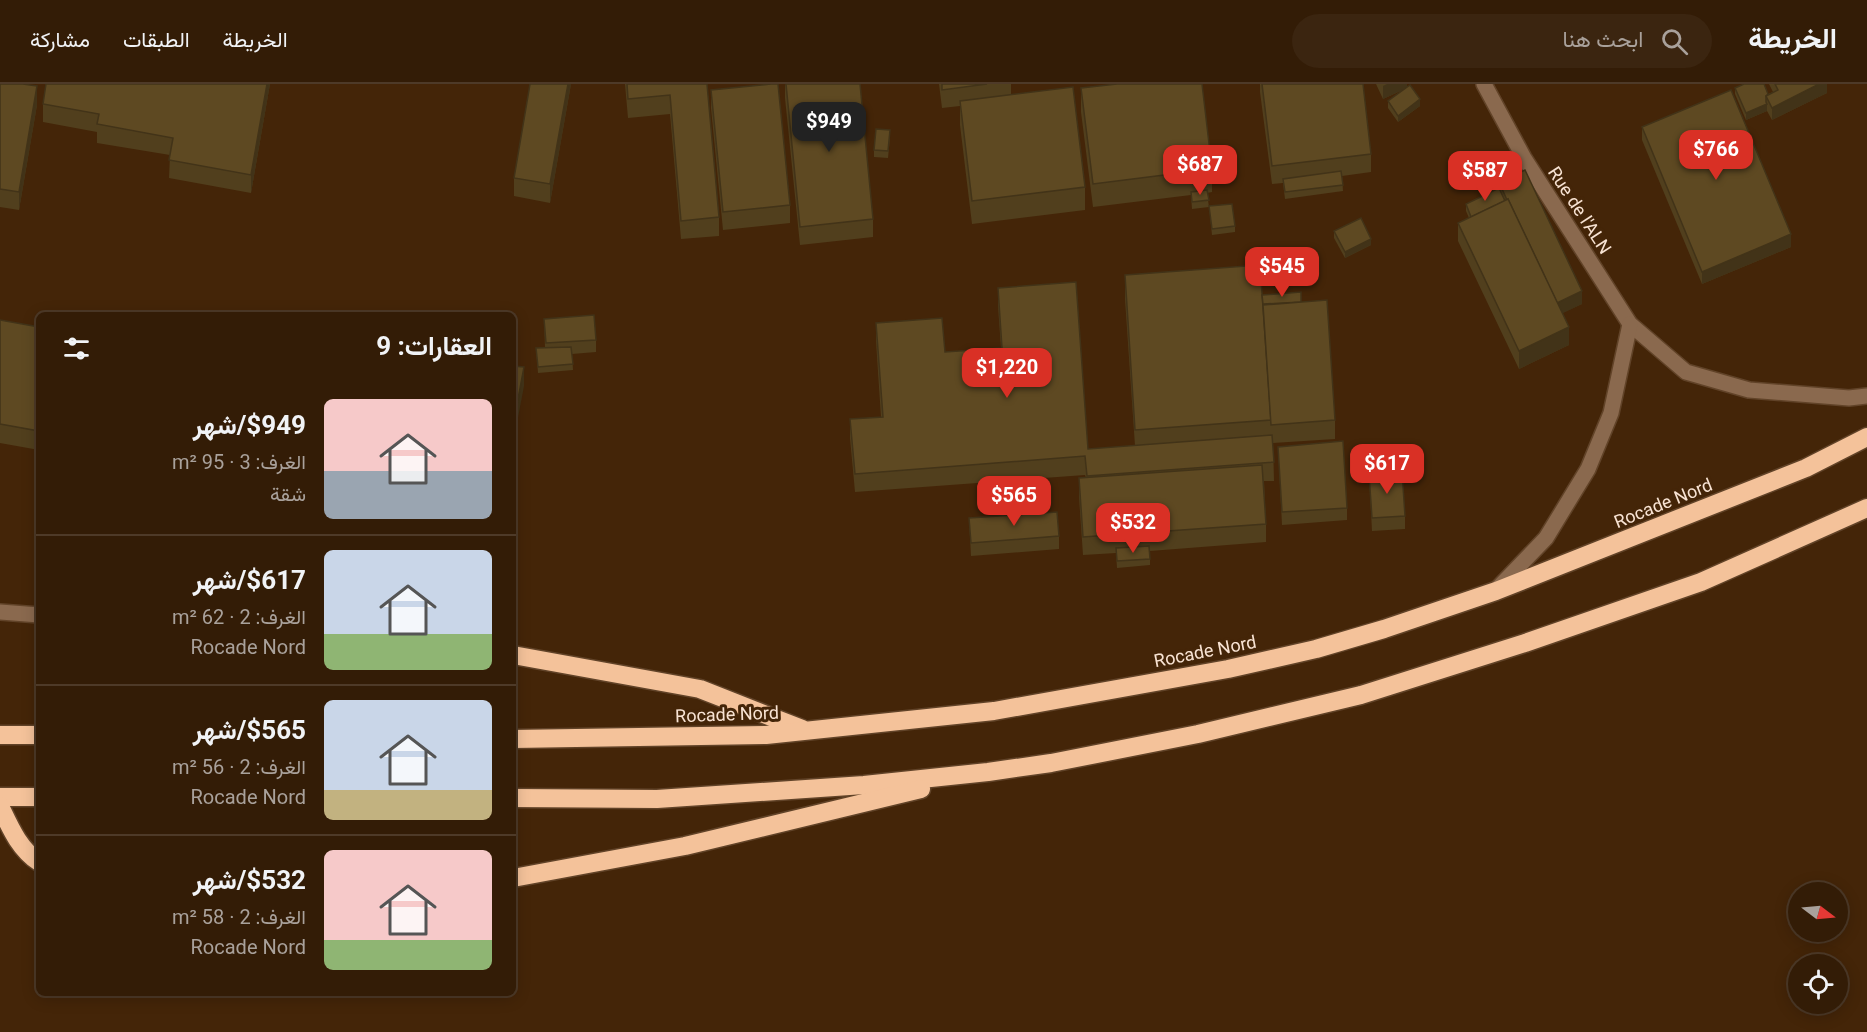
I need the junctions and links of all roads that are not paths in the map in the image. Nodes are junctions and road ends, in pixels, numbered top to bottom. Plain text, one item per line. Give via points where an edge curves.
1 (1484, 84) edge
2 (1630, 324) junction
3 (1867, 396) edge
4 (1867, 437) edge
5 (1867, 508) edge
6 (1496, 591) junction
7 (0, 612) edge
8 (36, 615) edge
9 (516, 656) edge
10 (807, 731) junction
11 (0, 735) edge
12 (36, 735) edge
13 (516, 739) edge
14 (988, 772) junction
15 (36, 796) edge
16 (0, 797) edge
17 (516, 798) edge
18 (0, 806) edge
19 (36, 860) edge
20 (516, 877) edge

1 - 2 street, Rue de l'ALN via 1524,158
2 - 3 street, Rue de l'ALN via 1686,372 1749,390
2 - 6 street via 1611,413 1588,469 1546,538
4 - 6 highway, Rocade Nord via 1806,468
5 - 14 highway via 1701,582 1361,695 1198,734
6 - 10 highway, Rocade Nord via 1316,649 1228,669 994,711
7 - 8 street
9 - 10 highway via 700,689
10 - 13 highway, Rocade Nord
11 - 12 highway
14 - 17 highway via 657,799
14 - 20 highway via 685,846
15 - 16 highway
18 - 19 highway via 16,839

